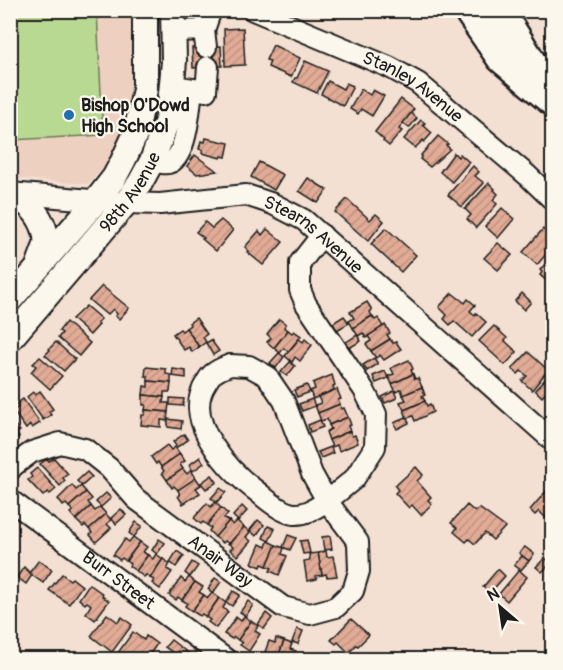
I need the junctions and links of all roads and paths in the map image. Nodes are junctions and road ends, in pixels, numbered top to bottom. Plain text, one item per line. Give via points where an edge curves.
1 (145, 10) edge
2 (211, 10) edge
3 (253, 10) edge
4 (468, 10) edge
5 (499, 10) edge
6 (173, 21) edge
7 (208, 67) dead end
8 (182, 87) junction
9 (552, 100) edge
10 (10, 195) edge
11 (552, 199) edge
12 (96, 201) junction
13 (126, 204) junction
14 (322, 235) junction
15 (38, 267) junction
16 (10, 300) edge
17 (10, 339) edge
18 (552, 440) edge
19 (10, 470) edge
20 (10, 500) edge
21 (327, 501) junction
22 (227, 660) edge

1 - 12 main road, 98th Avenue via 145,89 136,133 114,178
2 - 6 street via 205,38
3 - 11 street, Stanley Avenue via 418,83
4 - 9 highway via 501,58
5 - 9 highway
6 - 8 main road, 98th Avenue via 174,61
7 - 8 street via 206,91
8 - 13 main road, 98th Avenue via 179,117
10 - 12 street, Stearns Avenue
10 - 15 main road via 27,204 42,224 46,243
12 - 13 street, Stearns Avenue
12 - 15 main road, 98th Avenue
13 - 14 street, Stearns Avenue via 246,195 304,220
13 - 17 main road, 98th Avenue
14 - 18 street, Stearns Avenue
14 - 21 street, Anair Way via 300,263 300,290 376,414 375,447 354,479
15 - 16 main road, 98th Avenue
19 - 21 street, Anair Way via 32,452 60,443 85,449 109,468 136,500 283,607 310,614 336,607 353,591 360,571 358,542
20 - 22 street, Burr Street
21 - 21 street, Anair Way via 310,512 292,514 272,504 228,466 210,442 200,416 200,393 212,373 230,365 249,366 267,376 284,401 312,474

